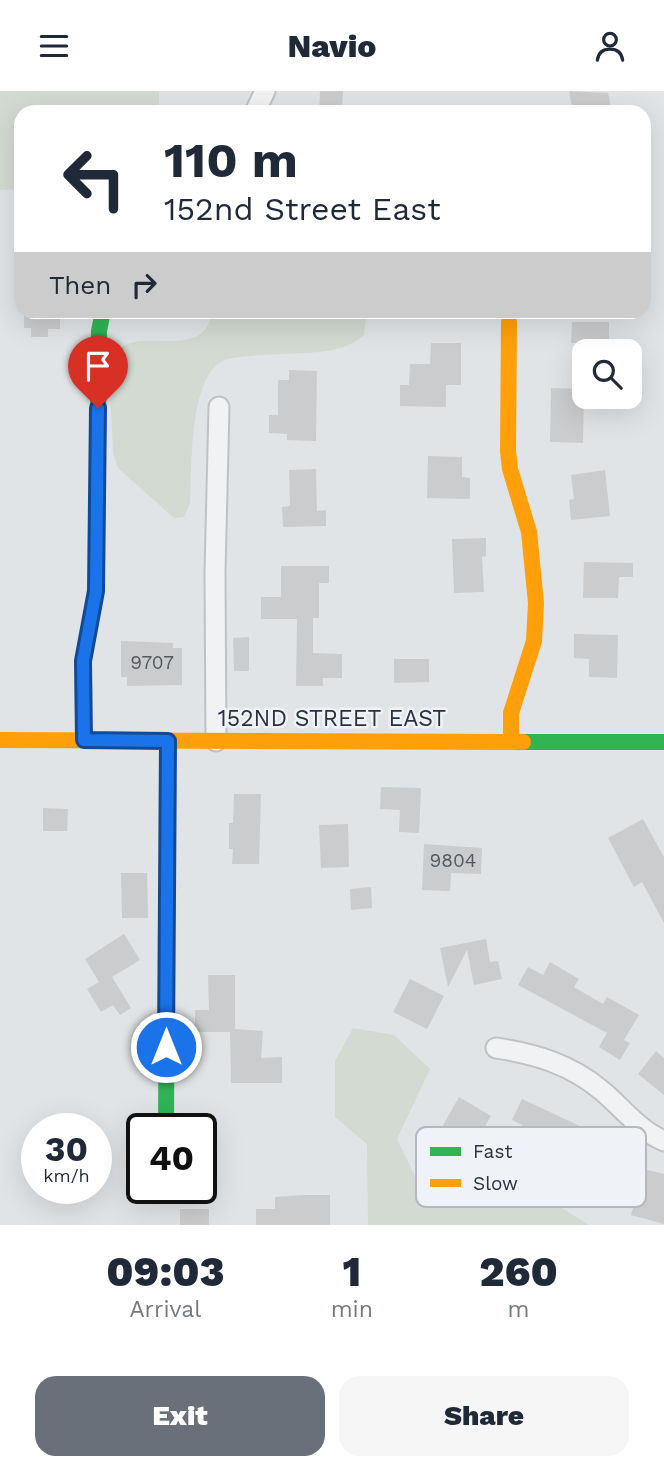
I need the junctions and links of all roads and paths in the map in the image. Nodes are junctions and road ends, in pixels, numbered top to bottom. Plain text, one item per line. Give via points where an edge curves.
1 (101, 319) edge
2 (509, 323) dead end
3 (219, 407) dead end
4 (0, 740) edge
5 (84, 740) junction
6 (168, 741) junction
7 (216, 741) junction
8 (511, 742) junction
9 (664, 742) edge
10 (496, 1048) dead end
11 (166, 1113) edge
12 (642, 1127) edge
13 (646, 1130) edge
14 (664, 1141) edge

1 - 5 street via 96,591 83,661
2 - 8 street via 510,469 528,532 536,603 534,641 511,713
3 - 7 street
4 - 5 street, 152ND STREET EAST
5 - 6 street, 152ND STREET EAST
6 - 7 street, 152ND STREET EAST
6 - 11 street
7 - 8 street, 152ND STREET EAST
8 - 9 street, 152ND STREET EAST
10 - 12 street via 527,1053 572,1070
13 - 14 street

